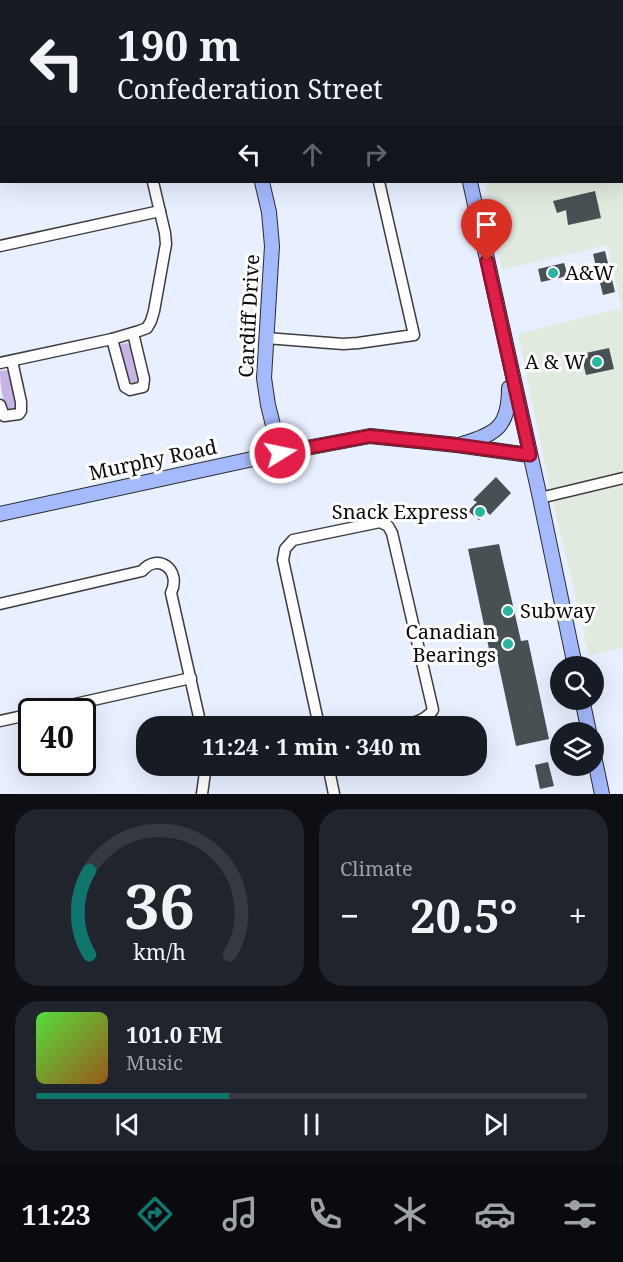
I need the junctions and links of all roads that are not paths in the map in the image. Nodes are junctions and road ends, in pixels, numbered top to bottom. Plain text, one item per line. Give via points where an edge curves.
1 (153, 183) edge
2 (262, 183) edge
3 (380, 183) edge
4 (470, 183) edge
5 (160, 211) junction
6 (0, 246) edge
7 (134, 333) junction
8 (266, 338) junction
9 (112, 339) junction
10 (12, 361) junction
11 (0, 363) edge
12 (509, 365) junction
13 (0, 405) edge
14 (457, 445) junction
15 (280, 453) junction
16 (530, 455) junction
17 (623, 478) edge
18 (540, 498) junction
19 (0, 514) edge
20 (0, 604) edge
21 (573, 656) edge
22 (191, 678) junction
23 (96, 699) edge
24 (199, 716) edge
25 (317, 716) edge
26 (429, 716) edge
27 (18, 717) edge
28 (0, 721) edge
29 (205, 776) edge
30 (330, 776) edge
31 (598, 776) edge
32 (202, 794) edge
33 (334, 794) edge
34 (602, 794) edge

1 - 5 street
2 - 8 street, Cardiff Drive via 272,236
3 - 8 street via 414,335 343,344
4 - 12 street
5 - 6 street
5 - 7 street via 166,244 154,311 147,328
7 - 9 street
7 - 9 street via 144,379 139,389 125,387
8 - 15 street, Cardiff Drive via 266,391
9 - 10 street
10 - 11 street
10 - 13 street via 21,411 4,416
12 - 14 street via 509,400 504,418 493,432
12 - 16 street
14 - 15 street, Murphy Road via 370,436
14 - 16 street, Murphy Road
15 - 19 street, Murphy Road
16 - 18 street
17 - 18 street
18 - 21 street
20 - 22 street via 142,571 152,563 160,563 175,578 171,593
22 - 23 street
22 - 24 street
25 - 26 street via 283,560 285,549 293,540 380,522 392,533 433,710
27 - 28 street
29 - 32 street
30 - 33 street
31 - 34 street

